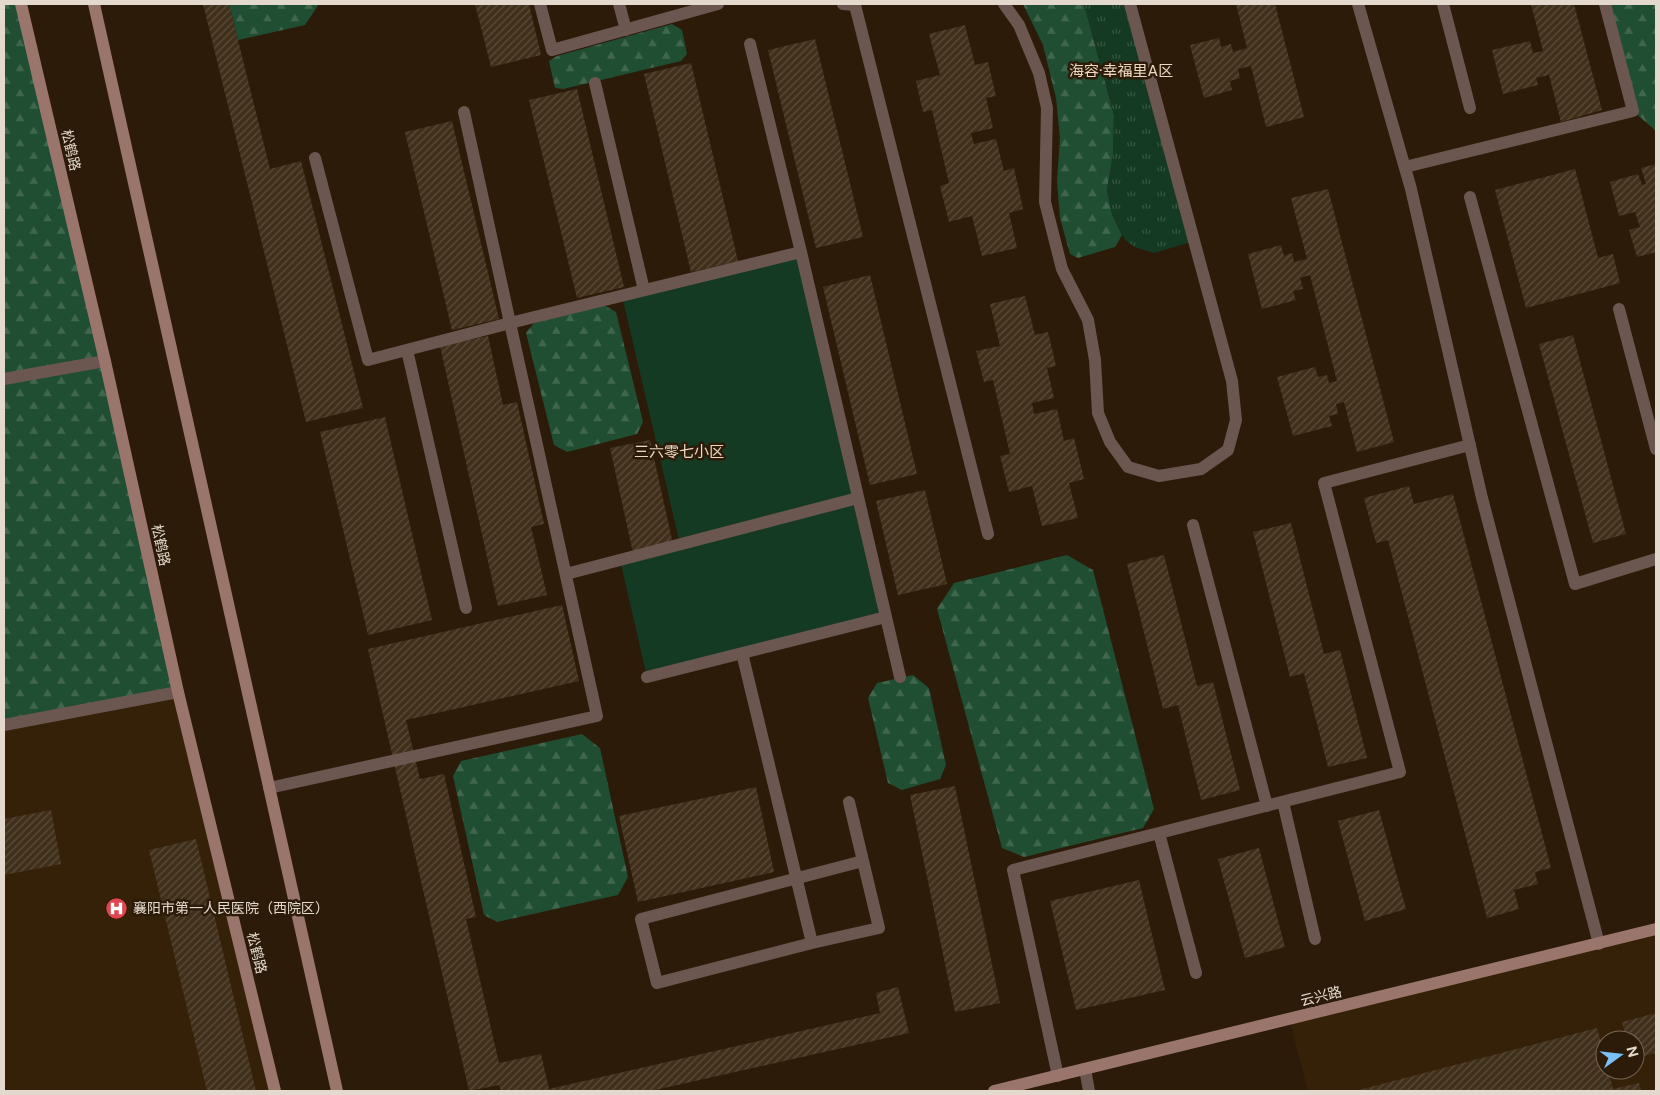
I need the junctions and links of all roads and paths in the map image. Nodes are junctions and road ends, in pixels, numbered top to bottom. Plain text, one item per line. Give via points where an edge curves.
1 (22, 4) edge
2 (94, 4) edge
3 (540, 4) edge
4 (619, 4) edge
5 (718, 4) edge
6 (853, 4) edge
7 (1004, 4) edge
8 (1130, 4) edge
9 (1358, 4) edge
10 (1443, 4) edge
11 (1605, 4) edge
12 (626, 30) junction
13 (750, 44) dead end
14 (595, 83) dead end
15 (1470, 108) dead end
16 (464, 112) dead end
17 (315, 158) dead end
18 (1405, 167) junction
19 (1470, 197) dead end
20 (801, 252) junction
21 (644, 290) junction
22 (1619, 309) dead end
23 (510, 324) junction
24 (407, 350) junction
25 (105, 361) junction
26 (4, 379) edge
27 (1470, 444) junction
28 (1656, 449) edge
29 (858, 498) junction
30 (1193, 524) dead end
31 (988, 534) dead end
32 (1656, 559) edge
33 (566, 574) junction
34 (466, 608) dead end
35 (886, 617) junction
36 (742, 653) junction
37 (647, 677) dead end
38 (900, 678) dead end
39 (178, 692) junction
40 (4, 725) edge
41 (269, 788) junction
42 (849, 802) dead end
43 (1283, 802) junction
44 (1267, 806) junction
45 (1159, 834) junction
46 (863, 861) junction
47 (797, 879) junction
48 (1656, 930) edge
49 (1315, 939) dead end
50 (812, 943) junction
51 (1599, 944) junction
52 (1196, 973) dead end
53 (1086, 1069) junction
54 (1058, 1076) junction
55 (275, 1091) edge
56 (337, 1091) edge
57 (994, 1091) edge
58 (1089, 1091) edge

1 - 25 main road, 松鹤路
2 - 41 main road
3 - 12 street via 552,50
4 - 12 street
5 - 12 street
6 - 31 street
7 - 8 street via 1019,25 1041,82 1047,108 1045,202 1062,268 1088,320 1095,360 1098,413 1110,442 1128,467 1159,476 1201,469 1228,450 1236,420 1232,381
9 - 18 street
10 - 15 street
11 - 18 street via 1633,111
13 - 20 street
14 - 21 street
16 - 23 street
17 - 24 street via 368,360
18 - 27 street
19 - 32 street via 1575,584
20 - 21 street
20 - 29 street
21 - 23 street
22 - 28 street
23 - 24 street
23 - 33 street
24 - 34 street
25 - 26 street
25 - 39 main road, 松鹤路
27 - 43 street via 1324,483 1400,772
27 - 51 street
29 - 33 street
29 - 35 street
30 - 44 street
33 - 41 street via 597,716
35 - 36 street
35 - 38 street
36 - 37 street
36 - 47 street
39 - 40 street
39 - 55 main road, 松鹤路
41 - 56 main road
42 - 46 street
43 - 44 street
43 - 49 street
44 - 45 street
45 - 52 street
45 - 54 street via 1013,870
46 - 47 street
46 - 50 street via 879,928
47 - 50 street
47 - 50 street via 641,920 657,983
48 - 51 main road, 云兴路
51 - 53 main road, 云兴路
53 - 54 main road, 云兴路
53 - 58 street
54 - 57 main road, 云兴路

